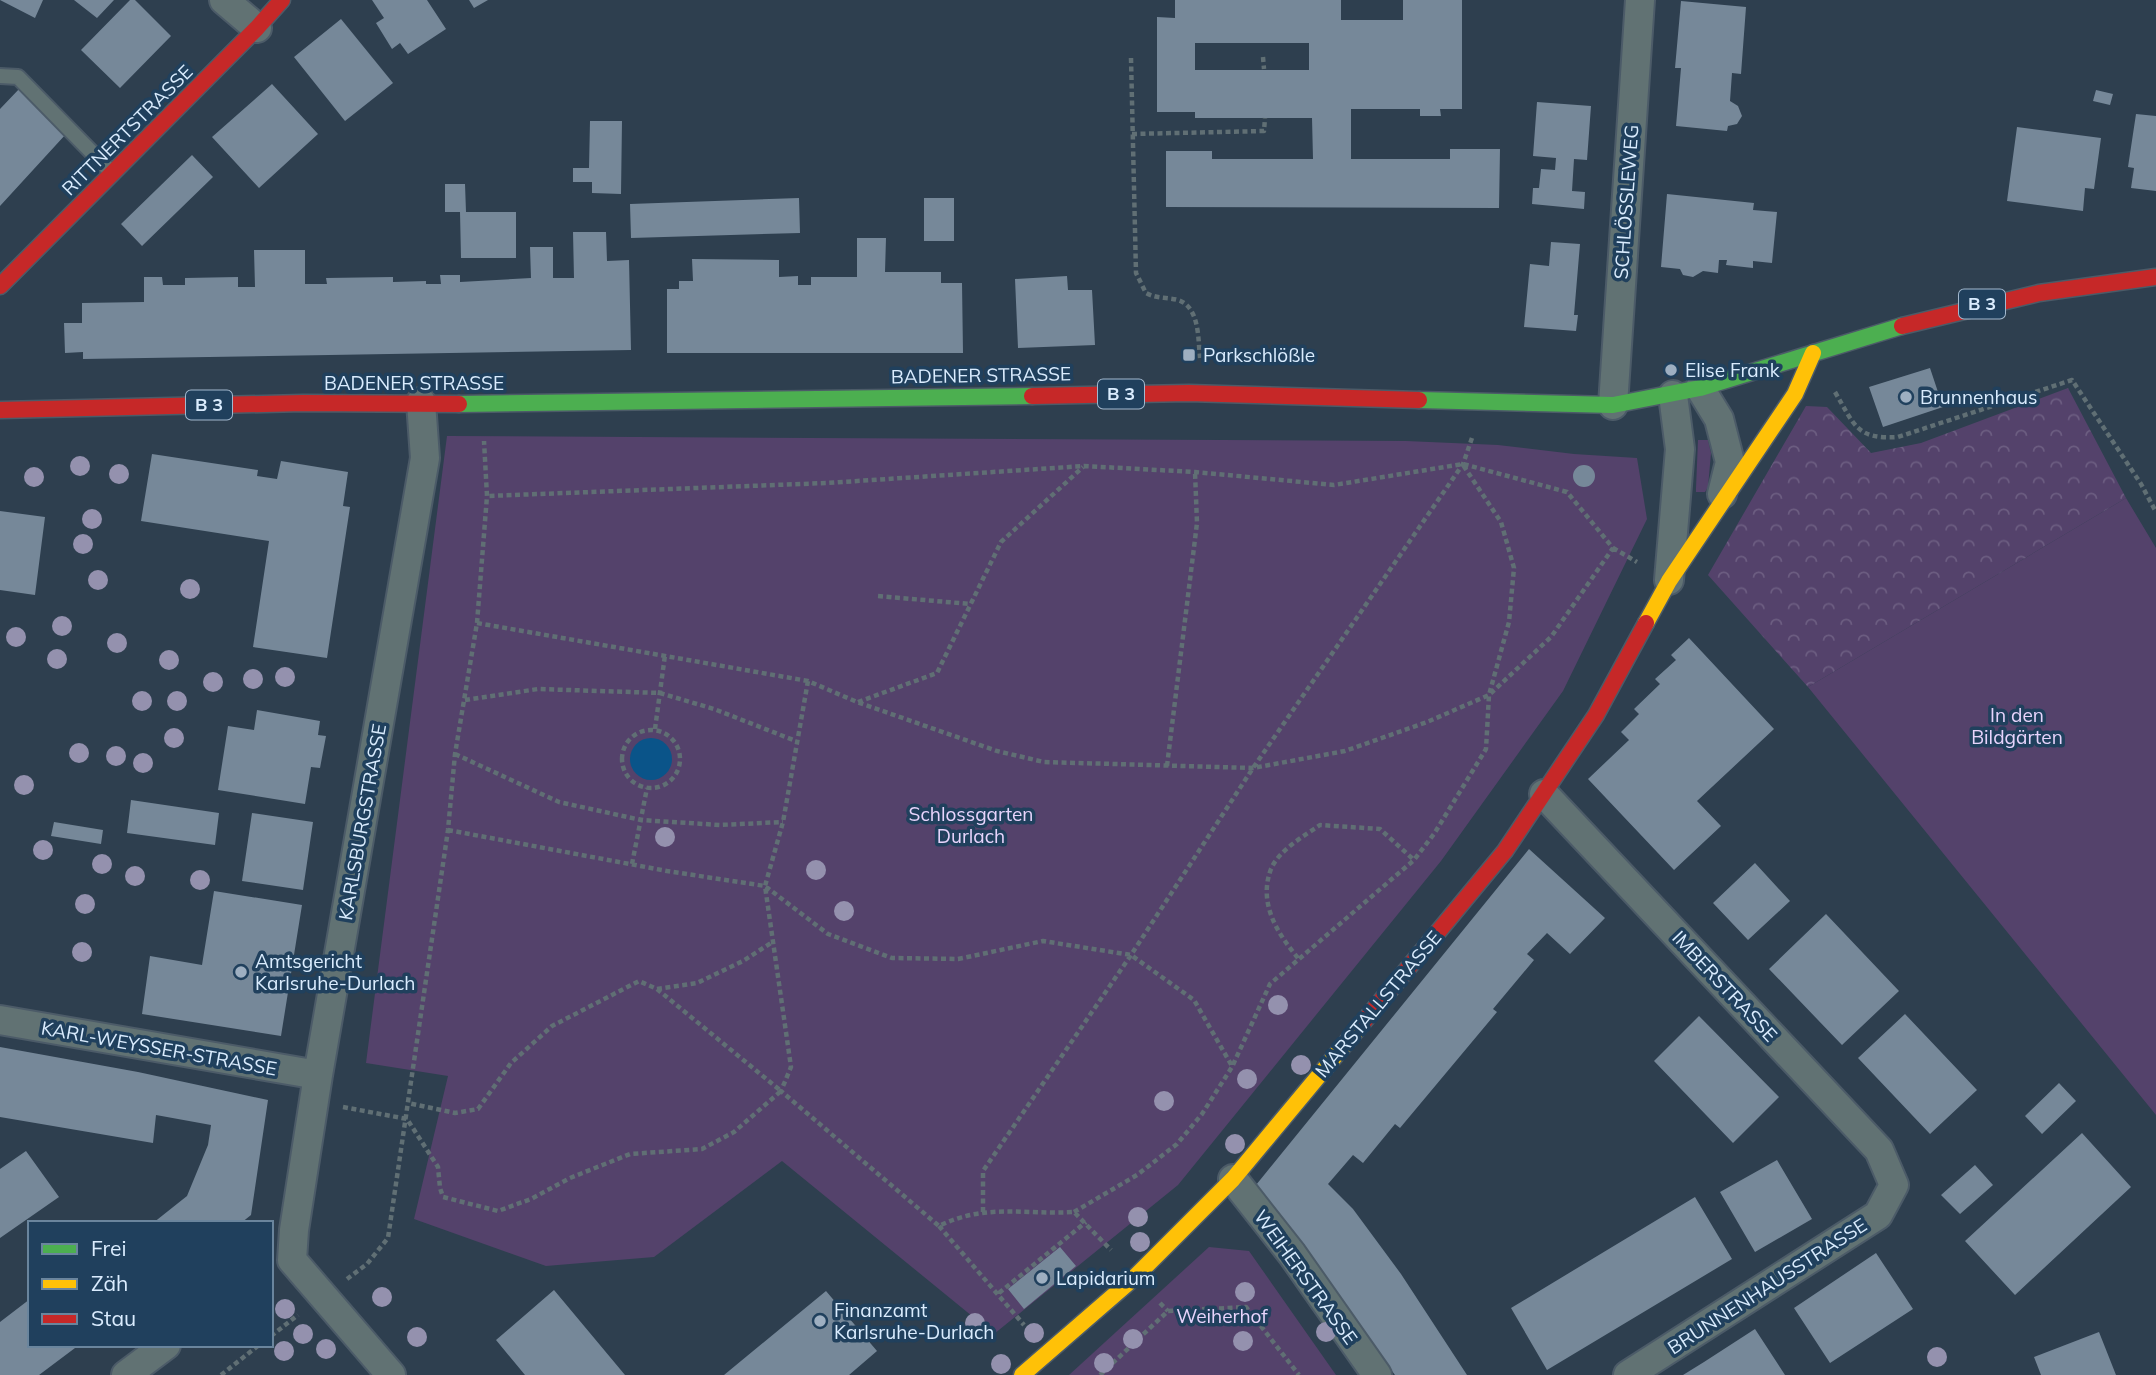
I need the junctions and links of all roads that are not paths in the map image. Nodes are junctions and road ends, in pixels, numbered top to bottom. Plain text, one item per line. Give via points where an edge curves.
1 (224, 0) edge
2 (282, 0) edge
3 (1640, 0) edge
4 (257, 28) junction
5 (0, 76) edge
6 (113, 174) junction
7 (2156, 277) edge
8 (0, 286) edge
9 (1813, 353) junction
10 (0, 391) edge
11 (1687, 392) junction
12 (421, 402) junction
13 (1613, 405) junction
14 (0, 410) edge
15 (22, 410) junction
16 (1719, 507) junction
17 (1669, 581) junction
18 (1544, 794) junction
19 (0, 1020) edge
20 (317, 1088) junction
21 (1233, 1179) junction
22 (1894, 1185) joint
23 (282, 1265) edge
24 (163, 1347) edge
25 (126, 1375) edge
26 (391, 1375) edge
27 (1022, 1375) edge
28 (1377, 1375) edge
29 (1628, 1375) edge

1 - 4 street
2 - 4 main road, RITTNERTSTRASSE
3 - 13 street, SCHLÖSSLEWEG
4 - 6 main road, RITTNERTSTRASSE
5 - 6 lane via 18,77
6 - 8 main road, RITTNERTSTRASSE
7 - 9 main road, BADENER STRASSE / B 3 via 1997,300
9 - 11 main road, BADENER STRASSE / B 3
9 - 16 main road, MARSTALLSTRASSE via 1795,394
10 - 15 main road
11 - 13 main road, BADENER STRASSE / B 3
11 - 16 street, MARSTALLSTRASSE via 1719,419 1730,462
11 - 17 street, MARSTALLSTRASSE
12 - 13 main road, BADENER STRASSE / B 3 via 484,405 1204,394
12 - 15 main road, BADENER STRASSE / B 3
12 - 20 street, KARLSBURGSTRASSE via 425,458
14 - 15 main road, BADENER STRASSE / B 3
16 - 17 main road, MARSTALLSTRASSE
17 - 18 main road, MARSTALLSTRASSE via 1596,715
18 - 21 main road, MARSTALLSTRASSE via 1505,851
18 - 22 street, IMBERSTRASSE via 1879,1150
19 - 20 street, KARL-WEYSSER-STRASSE
20 - 23 street, KARLSBURGSTRASSE via 294,1230
21 - 27 main road, MARSTALLSTRASSE via 1135,1277
21 - 28 street, WEIHERSTRASSE
22 - 29 street, BRUNNENHAUSSTRASSE via 1878,1215
23 - 26 street via 324,1297
24 - 25 street

